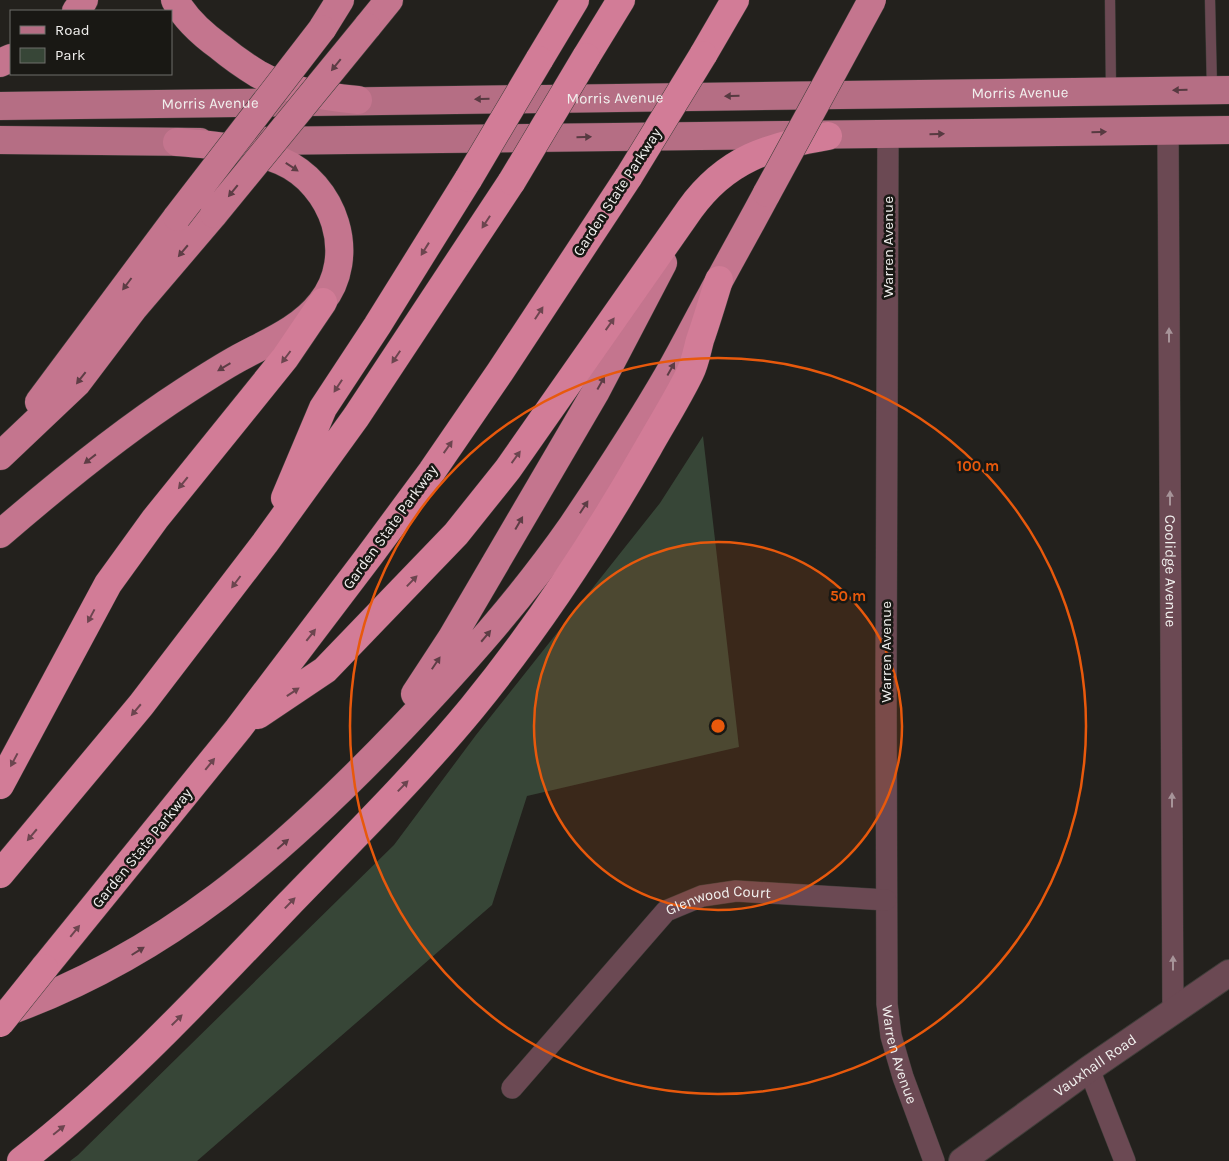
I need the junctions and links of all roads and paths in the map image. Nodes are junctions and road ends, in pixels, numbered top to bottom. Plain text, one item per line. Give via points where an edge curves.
1 (340, 0) edge
2 (389, 0) edge
3 (575, 0) edge
4 (621, 0) edge
5 (735, 0) edge
6 (872, 0) edge
7 (1110, 0) edge
8 (1210, 0) edge
9 (176, 1) edge
10 (1220, 90) edge
11 (1111, 91) junction
12 (358, 100) junction
13 (0, 106) edge
14 (1229, 130) edge
15 (1168, 131) junction
16 (888, 135) junction
17 (828, 136) junction
18 (0, 140) edge
19 (177, 142) junction
20 (690, 209) junction
21 (719, 280) junction
22 (322, 302) junction
23 (0, 452) edge
24 (0, 456) edge
25 (0, 534) edge
26 (265, 543) junction
27 (238, 729) junction
28 (357, 774) junction
29 (0, 786) edge
30 (0, 874) edge
31 (886, 900) junction
32 (1229, 973) edge
33 (1173, 1012) junction
34 (0, 1014) edge
35 (0, 1023) edge
36 (1089, 1069) junction
37 (512, 1088) dead end
38 (20, 1161) edge
39 (934, 1161) edge
40 (962, 1161) edge
41 (1125, 1161) edge

1 -> 23 highway, bridge via 322,29
2 -> 24 highway, bridge via 133,309 77,383
3 -> 26 highway, bridge via 469,178 323,408
4 -> 26 highway, bridge via 512,181 366,401
27 -> 5 highway, Garden State Parkway, bridge via 432,471 500,372 628,176
6 - 21 highway, bridge
7 - 11 lane
8 - 10 lane
9 - 12 highway via 196,28 258,74 296,90
10 -> 11 main road, Morris Avenue
11 -> 12 main road, Morris Avenue
12 - 13 main road, Morris Avenue
14 - 15 main road
16 -> 15 main road
33 -> 15 street, Coolidge Avenue
16 - 17 main road
16 - 31 street, Warren Avenue
19 -> 17 main road
17 - 20 highway via 779,146 747,158 710,185
18 - 19 main road
19 -> 22 highway via 216,145 267,155 295,168 315,186 335,220 340,242 335,276
27 -> 20 highway via 325,670 456,534 503,476
28 -> 20 highway via 437,663 456,631 595,393
28 -> 21 highway via 478,646 572,527 669,373
38 -> 21 highway via 100,1095 206,991 410,778 498,675 582,557 671,408 691,370
22 -> 25 highway via 291,330 204,379 137,424
22 -> 29 highway via 285,358 161,512 108,584
26 -> 30 highway via 141,705
35 -> 27 highway, Garden State Parkway, bridge
34 -> 28 highway via 96,974 196,913 259,866
31 - 37 street, Glenwood Court via 736,892 702,896 666,911
31 - 39 street, Warren Avenue via 890,1036
32 - 33 street, Vauxhall Road
33 - 36 street, Vauxhall Road
36 - 40 street, Vauxhall Road
36 - 41 street

